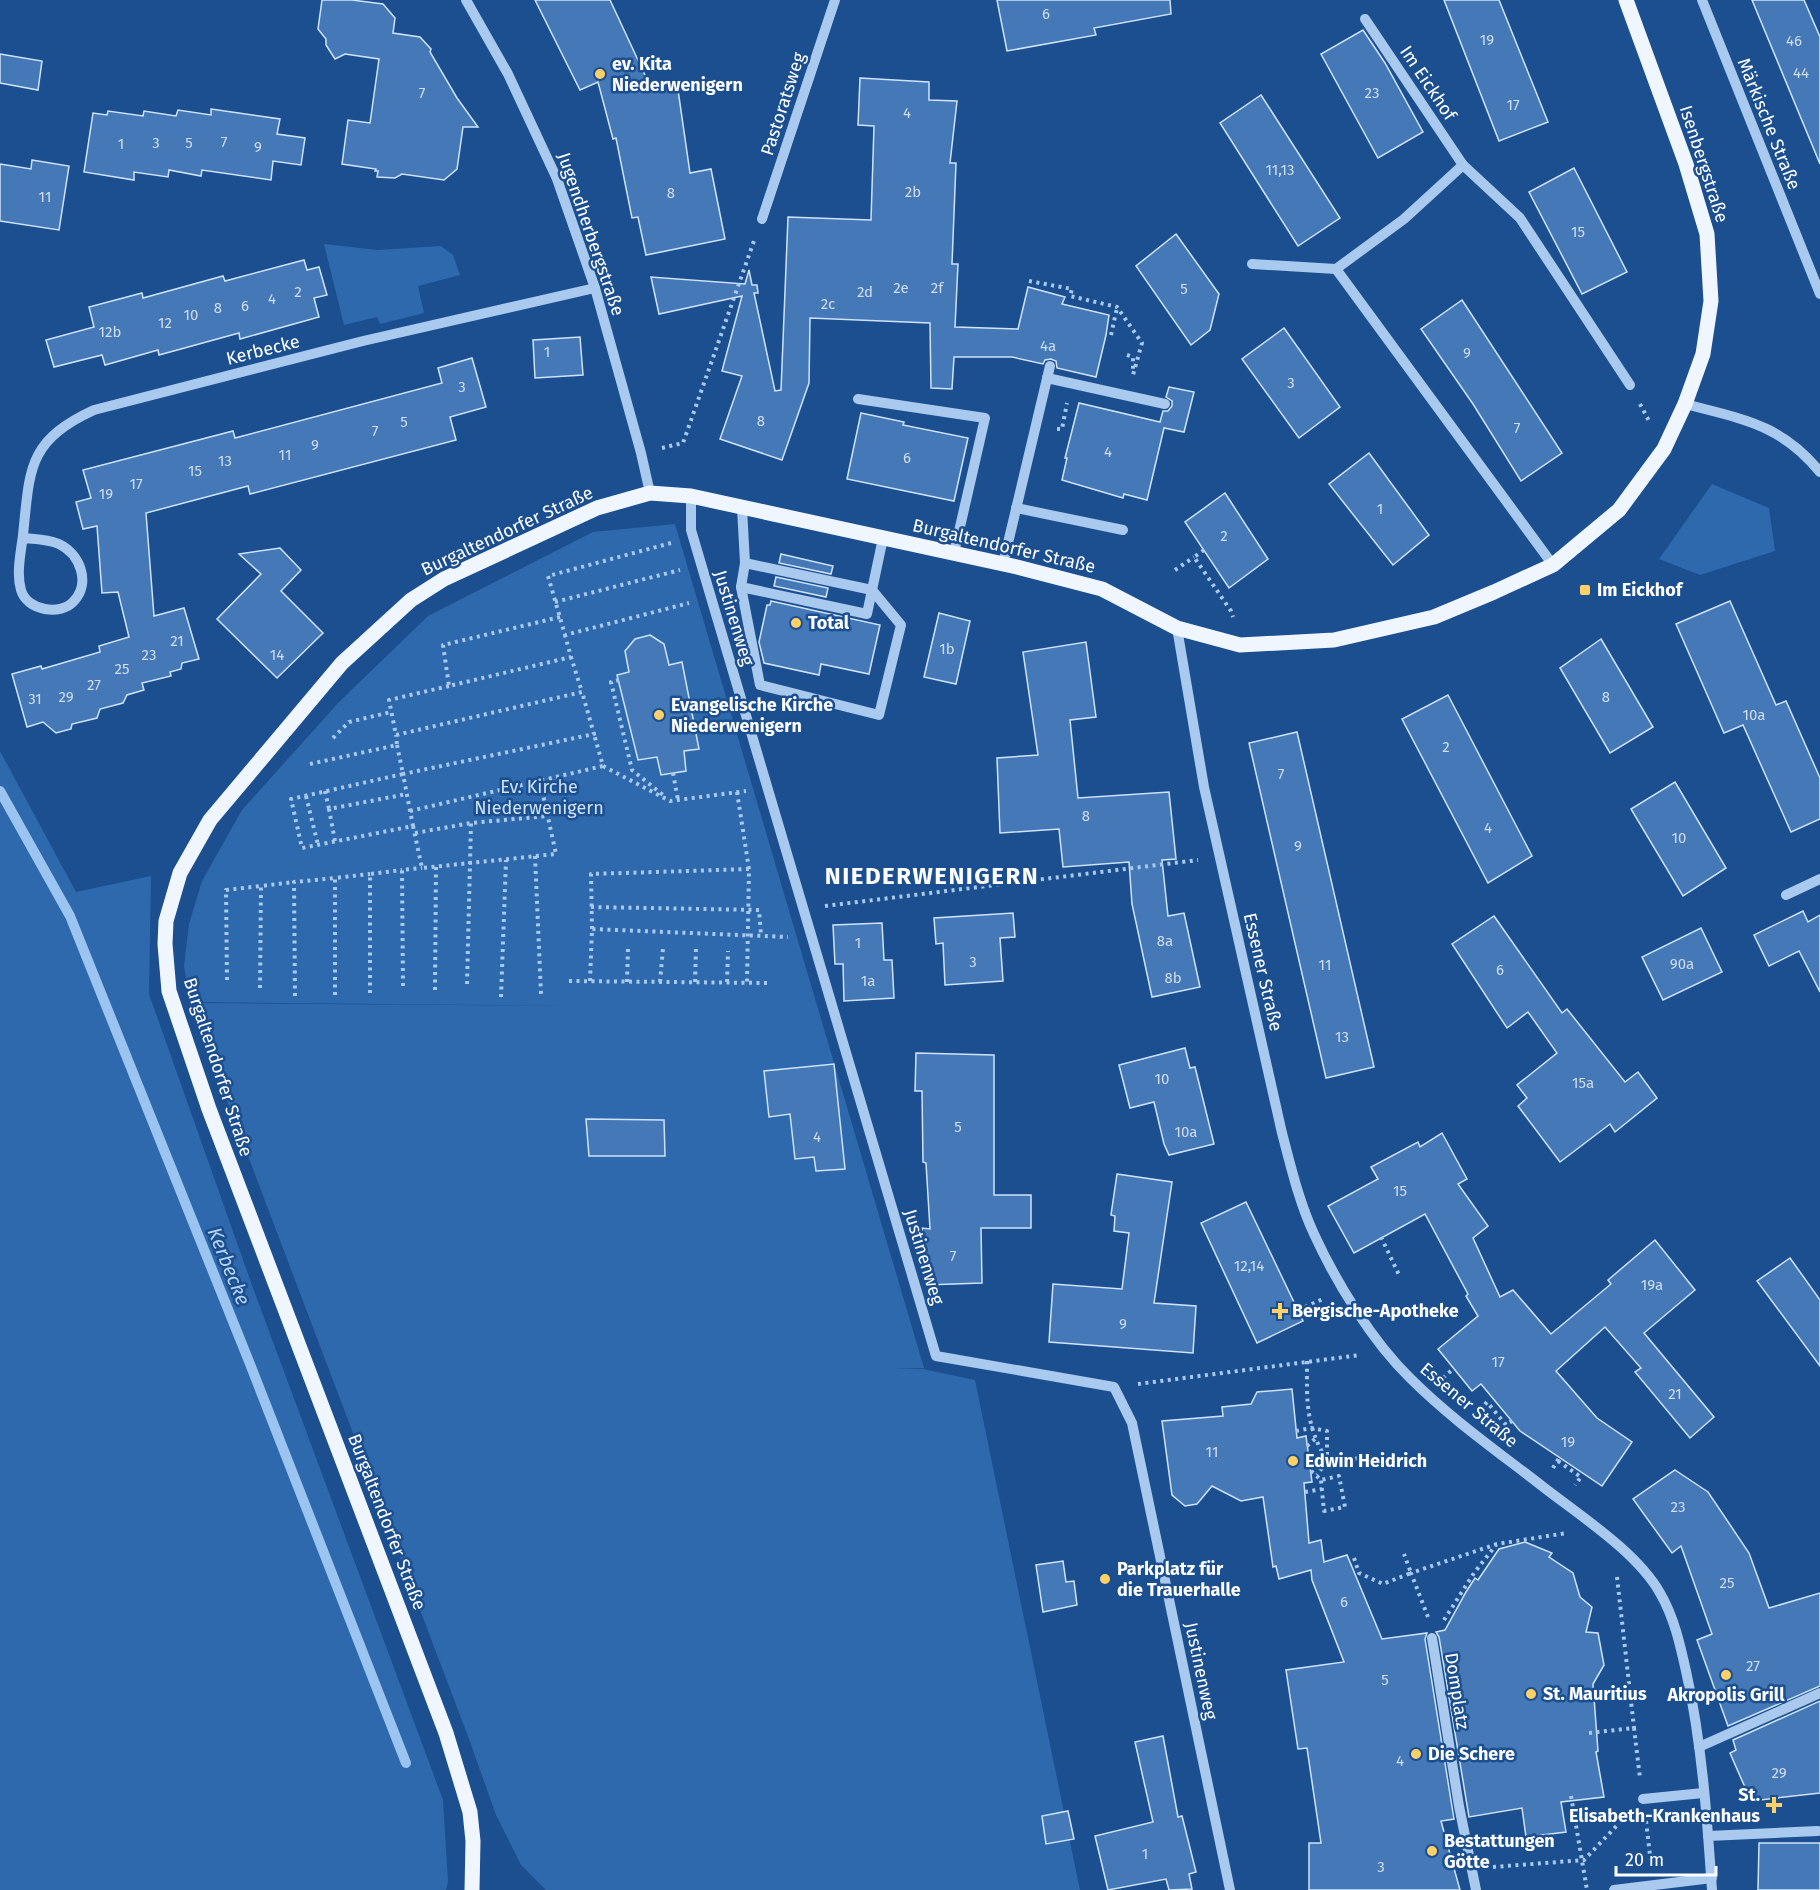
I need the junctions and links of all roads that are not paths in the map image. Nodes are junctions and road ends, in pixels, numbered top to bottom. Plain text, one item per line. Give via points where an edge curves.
1 (466, 0) edge
2 (835, 0) edge
3 (1626, 0) edge
4 (1702, 0) edge
5 (1365, 19) dead end
6 (1463, 165) junction
7 (762, 219) road end
8 (1252, 264) dead end
9 (1336, 269) junction
10 (596, 288) junction
11 (1820, 294) edge
12 (1050, 366) dead end
13 (1047, 378) junction
14 (1630, 385) road end
15 (858, 399) dead end
16 (1165, 404) dead end
17 (1685, 404) junction
18 (1820, 472) edge
19 (650, 493) junction
20 (691, 496) junction
21 (742, 508) junction
22 (1016, 508) junction
23 (1123, 530) dead end
24 (23, 538) junction
25 (883, 538) junction
26 (954, 554) junction
27 (745, 563) junction
28 (1004, 564) junction
29 (1553, 565) junction
30 (741, 586) junction
31 (872, 590) junction
32 (1177, 628) junction
33 (1820, 879) edge
34 (1786, 895) dead end
35 (1432, 1638) road end
36 (1820, 1693) edge
37 (1699, 1747) junction
38 (1703, 1793) junction
39 (1643, 1799) road end
40 (1818, 1832) dead end
41 (1708, 1836) junction
42 (1712, 1878) junction
43 (472, 1890) edge
44 (1230, 1890) edge
45 (1476, 1890) edge
46 (1614, 1890) edge
47 (1713, 1890) edge

1 - 10 street, Jugendherbergstraße via 508,74 557,179
2 - 7 street, Pastoratsweg
3 - 17 main road, Isenbergstraße via 1686,164 1707,234 1711,301 1703,354
4 - 11 street, Märkische Straße
5 - 6 street, Im Eickhof
6 - 9 street via 1404,219
6 - 14 street, Im Eickhof via 1520,218
8 - 9 street
9 - 29 street
10 - 19 street, Jugendherbergstraße
10 - 24 street, Kerbecke via 363,341 94,410 50,437 35,459
12 - 13 street
13 - 16 street
13 - 22 street
15 - 26 street via 985,418
17 - 18 street via 1753,422 1775,432
17 - 29 main road, Burgaltendorfer Straße via 1664,449 1619,510
19 - 20 main road, Burgaltendorfer Straße
19 - 43 main road, Burgaltendorfer Straße via 597,508 444,579 411,600 342,663 210,820 180,873 166,921 169,991 209,1109 460,1774 473,1841
20 - 21 main road, Burgaltendorfer Straße
20 - 44 street, Justinenweg via 691,530 936,1356 1114,1387 1132,1423
21 - 25 main road, Burgaltendorfer Straße
21 - 27 street
22 - 23 street
22 - 28 street
24 - 24 street, Kerbecke via 19,575 22,594 34,605 48,610 72,604 84,582 75,557 48,540
25 - 26 main road, Burgaltendorfer Straße
25 - 31 street
26 - 28 main road, Burgaltendorfer Straße
27 - 30 street
27 - 31 street
28 - 32 main road, Burgaltendorfer Straße via 1102,589
29 - 32 main road, Burgaltendorfer Straße via 1434,617 1334,640 1239,644
30 - 31 street via 867,614
30 - 31 street via 760,685 879,715 901,625
32 - 37 street, Essener Straße via 1204,786 1282,1133 1313,1233 1343,1290 1408,1376 1438,1405 1612,1540 1650,1578 1676,1629
33 - 34 street
35 - 45 street, Domplatz
36 - 37 street
37 - 38 street, Essener Straße
38 - 39 street
38 - 41 street, Essener Straße
40 - 41 street
41 - 42 street, Essener Straße
42 - 46 street
42 - 47 street, Essener Straße

